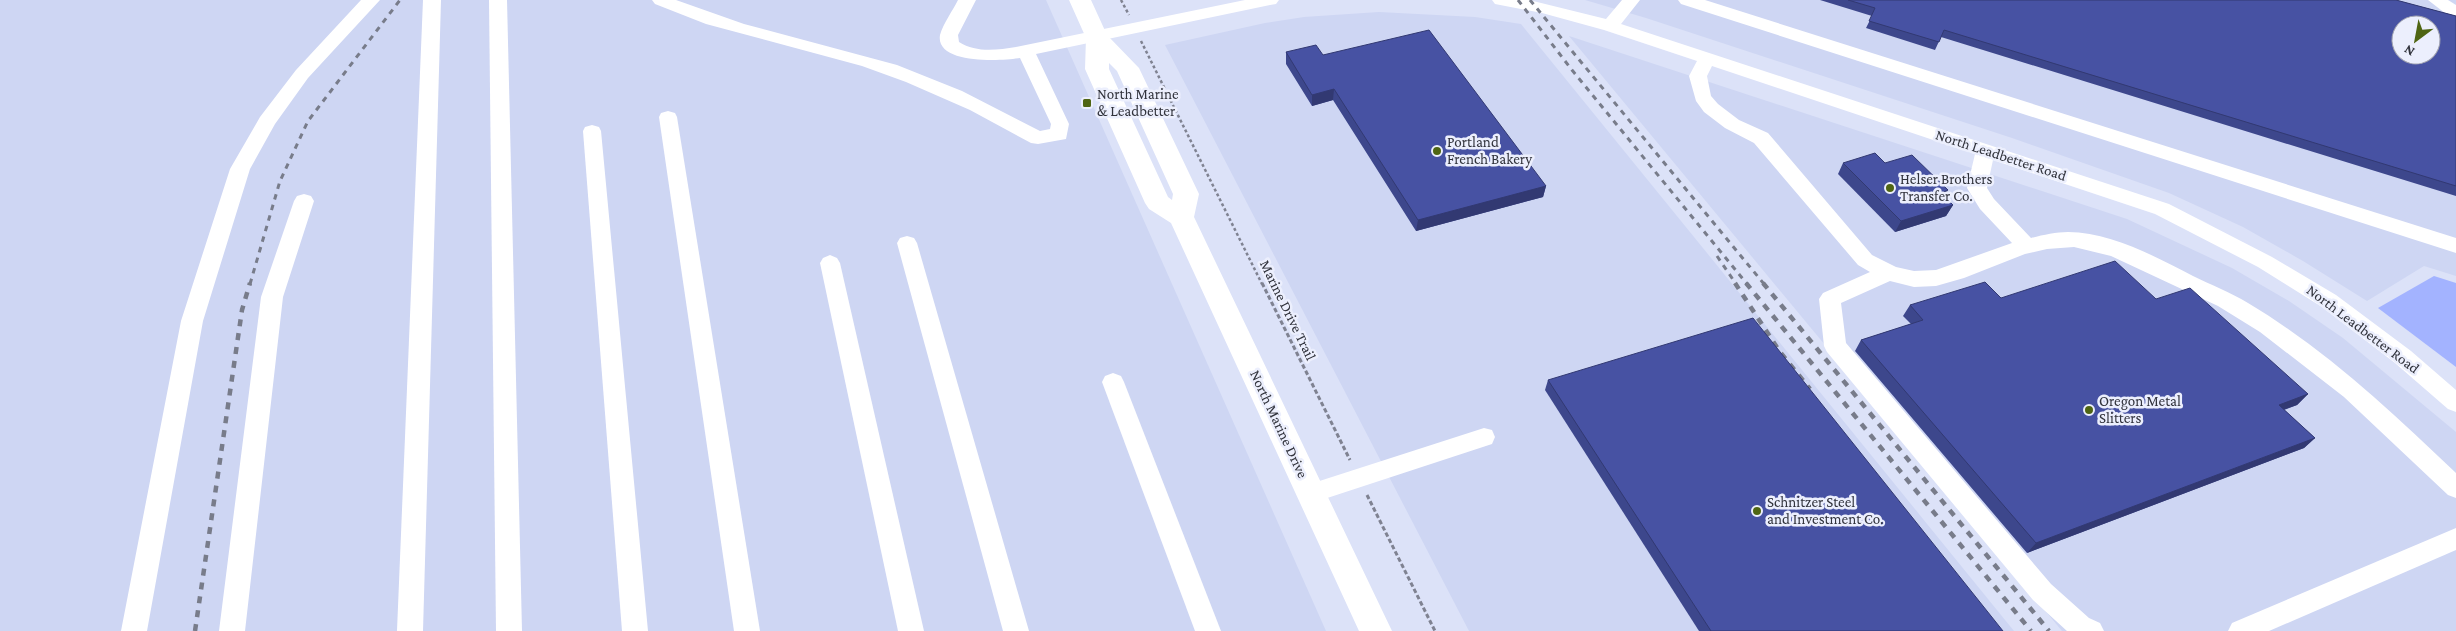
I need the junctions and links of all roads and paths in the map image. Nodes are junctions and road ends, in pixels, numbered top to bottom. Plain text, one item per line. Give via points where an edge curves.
1 (370, 0) edge
2 (432, 0) edge
3 (498, 0) edge
4 (662, 0) edge
5 (967, 0) edge
6 (1080, 0) edge
7 (1121, 0) edge
8 (1270, 0) edge
9 (1501, 0) edge
10 (1632, 0) edge
11 (1687, 0) edge
12 (2437, 0) edge
13 (1558, 6) edge
14 (2456, 14) edge
15 (1610, 26) junction
16 (1136, 29) junction
17 (1097, 38) junction
18 (1026, 51) junction
19 (1708, 58) junction
20 (668, 117) dead end
21 (592, 131) dead end
22 (1985, 150) junction
23 (304, 201) dead end
24 (907, 243) dead end
25 (2025, 245) junction
26 (2456, 246) edge
27 (830, 263) dead end
28 (1888, 273) junction
29 (1113, 382) dead end
30 (2456, 403) edge
31 (1484, 437) dead end
32 (1358, 478) junction
33 (2456, 488) edge
34 (1312, 493) junction
35 (2456, 539) edge
36 (134, 631) edge
37 (232, 631) edge
38 (410, 631) edge
39 (509, 631) edge
40 (635, 631) edge
41 (747, 631) edge
42 (911, 631) edge
43 (1016, 631) edge
44 (1208, 631) edge
45 (1376, 631) edge
46 (1435, 631) edge
47 (2091, 631) edge
48 (2241, 631) edge

1 - 36 street via 302,74 267,121 240,169 192,321
2 - 38 street
3 - 39 street
4 - 18 street via 720,24 869,63 962,96 1038,138 1059,134 1060,124
5 - 18 street via 949,35 951,45 959,50 992,56
6 - 17 main road, North Marine Drive
7 - 16 path, Marine Drive Trail
8 - 16 street
9 - 13 street, North Leadbetter Road
10 - 15 street
11 - 26 street
12 - 14 street
13 - 15 street, North Leadbetter Road
15 - 19 street, North Leadbetter Road
16 - 17 street
16 - 32 path, Marine Drive Trail
17 - 18 street
17 - 34 main road, North Marine Drive via 1097,69 1158,203 1181,217
19 - 22 street, North Leadbetter Road
19 - 28 street via 1698,76 1702,97 1732,124 1761,138 1865,260
20 - 41 street
21 - 40 street
22 - 25 street via 1977,188 1987,204
22 - 30 street, North Leadbetter Road via 2162,209 2265,262 2329,300
23 - 37 street via 272,297
24 - 43 street
25 - 28 street via 1947,278 1904,278
25 - 33 street via 2071,240 2098,244 2152,264 2238,307 2311,358 2384,419
27 - 42 street
28 - 47 street via 1830,298 1836,346 2042,592 2080,626
29 - 44 street
31 - 32 street
32 - 34 street
32 - 46 path, Marine Drive Trail
34 - 45 main road, North Marine Drive
35 - 48 street

